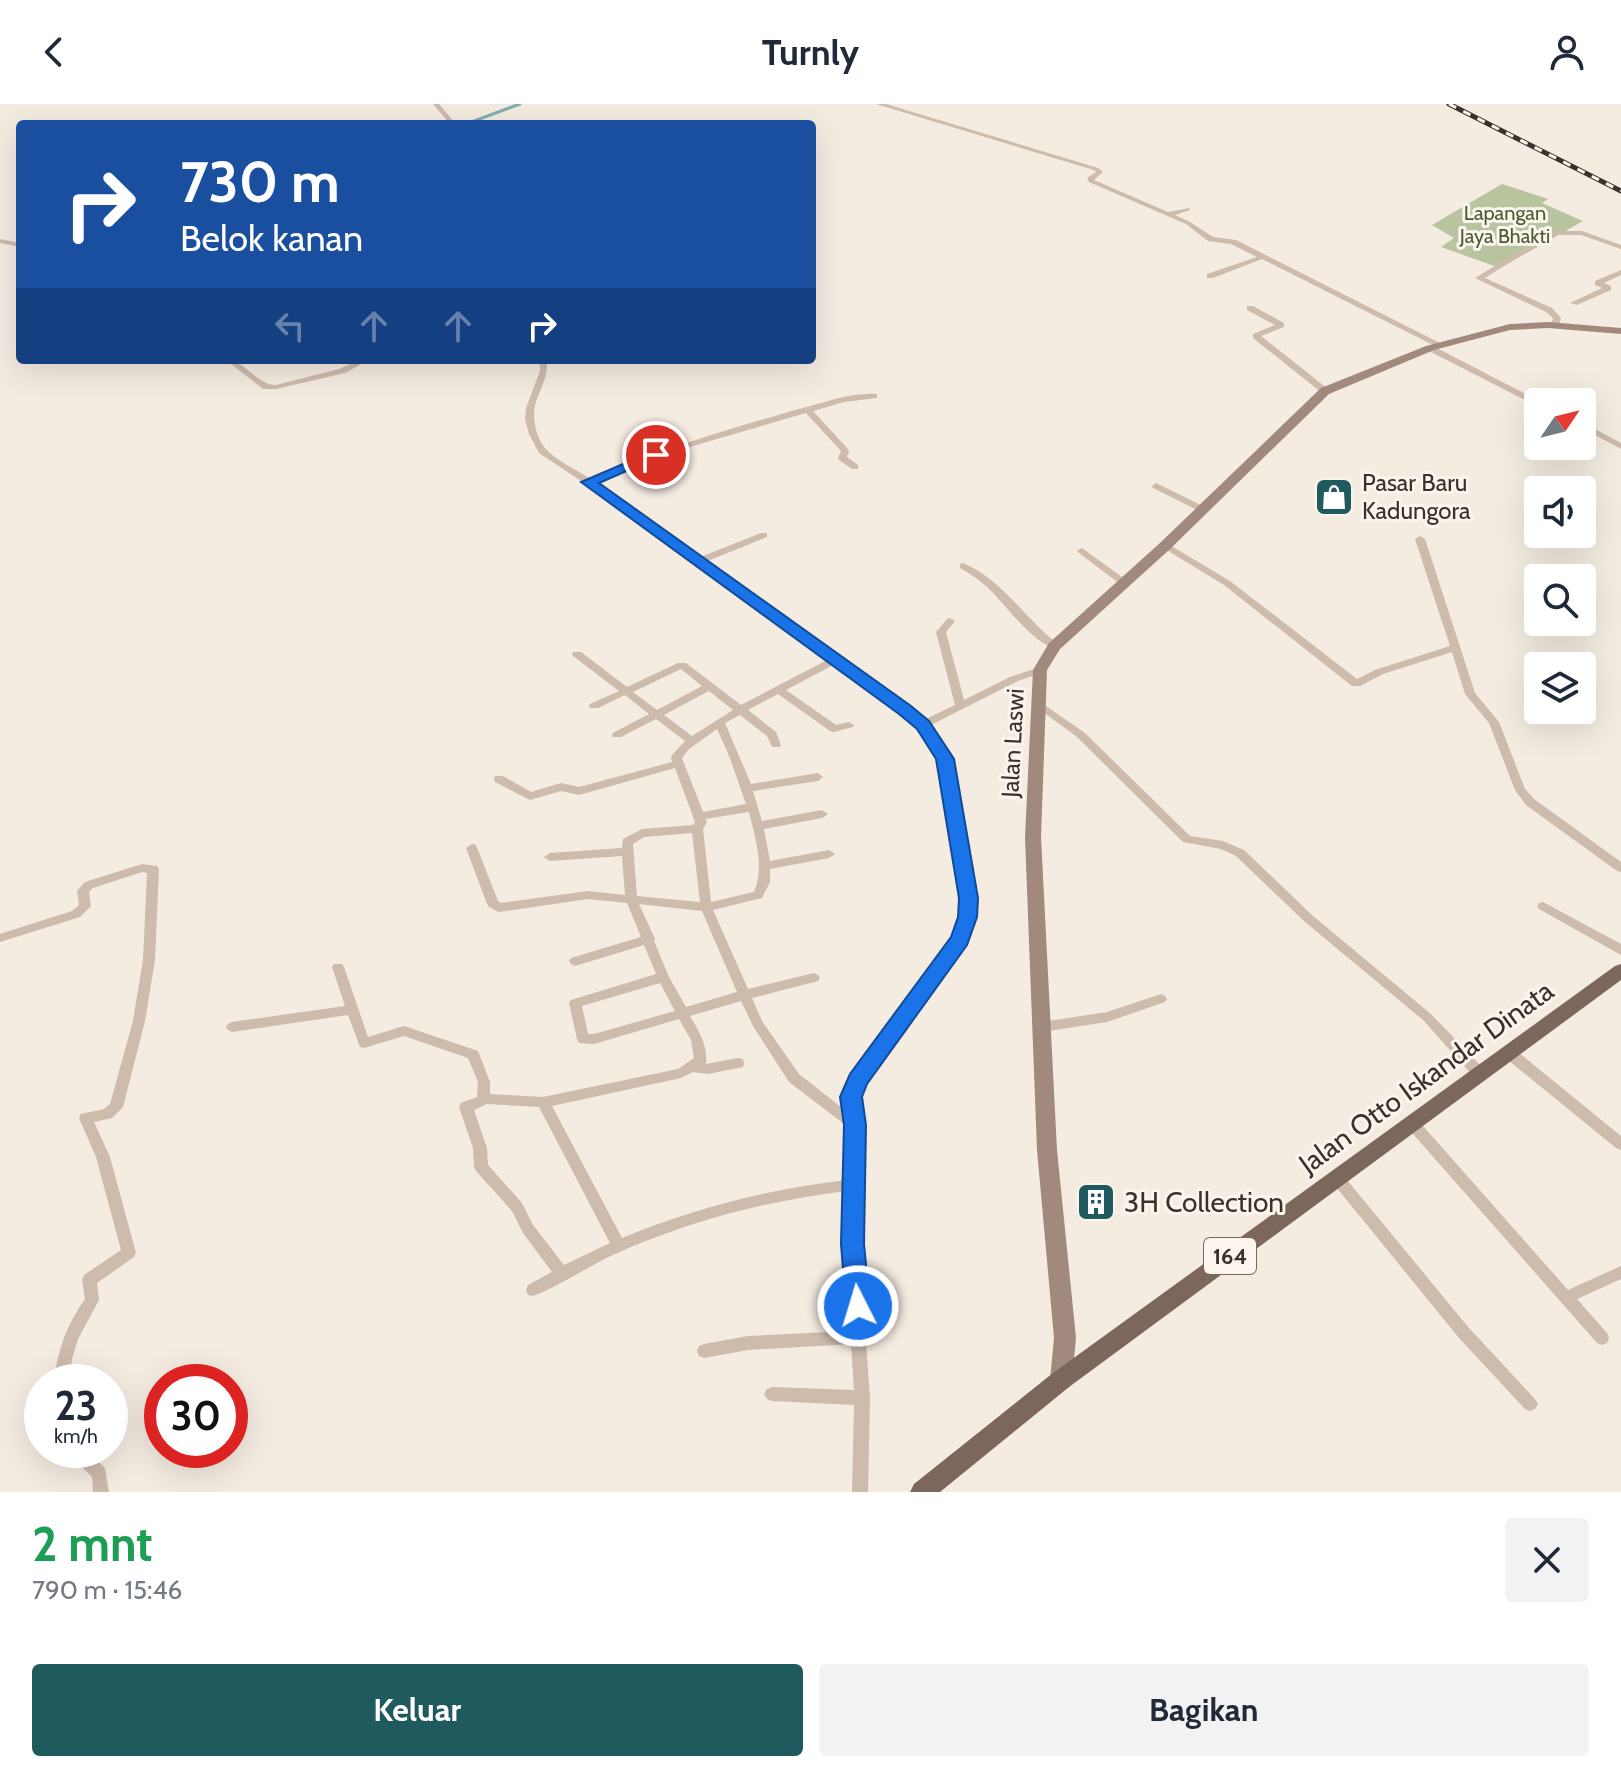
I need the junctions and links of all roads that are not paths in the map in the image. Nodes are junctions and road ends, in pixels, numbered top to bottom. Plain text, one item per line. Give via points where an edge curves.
1 (436, 104) edge
2 (879, 104) edge
3 (449, 120) edge
4 (1188, 209) dead end
5 (1168, 214) junction
6 (1621, 247) edge
7 (1262, 257) junction
8 (1621, 272) edge
9 (1210, 276) dead end
10 (1574, 303) dead end
11 (1250, 308) dead end
12 (1555, 325) junction
13 (1621, 331) edge
14 (1435, 346) junction
15 (235, 364) edge
16 (357, 364) edge
17 (543, 364) edge
18 (1325, 391) junction
19 (1524, 395) edge
20 (874, 396) dead end
21 (808, 410) junction
22 (1596, 433) edge
23 (1621, 446) edge
24 (855, 467) dead end
25 (588, 482) junction
26 (1156, 486) dead end
27 (1202, 509) junction
28 (764, 535) dead end
29 (1420, 539) dead end
30 (1165, 546) junction
31 (1082, 551) dead end
32 (697, 562) junction
33 (963, 566) dead end
34 (1123, 582) junction
35 (950, 621) dead end
36 (1054, 646) junction
37 (1455, 648) junction
38 (577, 654) dead end
39 (837, 659) junction
40 (1040, 670) junction
41 (710, 686) junction
42 (624, 690) junction
43 (780, 690) junction
44 (1039, 704) junction
45 (594, 706) dead end
46 (960, 706) junction
47 (743, 711) junction
48 (657, 715) junction
49 (720, 723) junction
50 (849, 725) dead end
51 (923, 725) junction
52 (617, 735) dead end
53 (692, 741) junction
54 (776, 745) dead end
55 (678, 764) junction
56 (818, 777) dead end
57 (499, 779) dead end
58 (749, 788) junction
59 (753, 807) junction
60 (822, 814) dead end
61 (698, 823) junction
62 (758, 826) junction
63 (472, 848) dead end
64 (628, 852) junction
65 (829, 854) dead end
66 (550, 857) dead end
67 (764, 866) junction
68 (1621, 868) edge
69 (631, 899) junction
70 (1543, 906) dead end
71 (706, 907) junction
72 (0, 938) edge
73 (649, 939) junction
74 (1621, 950) edge
75 (575, 961) dead end
76 (338, 967) dead end
77 (1621, 971) edge
78 (663, 977) junction
79 (814, 978) dead end
80 (745, 995) junction
81 (1161, 999) dead end
82 (353, 1010) junction
83 (682, 1013) junction
84 (232, 1027) dead end
85 (1042, 1027) junction
86 (1508, 1052) junction
87 (738, 1063) dead end
88 (694, 1067) junction
89 (1479, 1073) junction
90 (489, 1100) junction
91 (543, 1102) junction
92 (1411, 1122) junction
93 (855, 1125) junction
94 (1621, 1144) edge
95 (1337, 1178) junction
96 (852, 1185) junction
97 (618, 1245) junction
98 (1621, 1272) edge
99 (561, 1273) junction
100 (533, 1290) dead end
101 (1565, 1298) junction
102 (861, 1337) junction
103 (1602, 1338) dead end
104 (704, 1351) dead end
105 (63, 1364) edge
106 (1061, 1380) junction
107 (772, 1394) dead end
108 (862, 1398) junction
109 (1530, 1404) dead end
110 (94, 1468) edge
111 (101, 1492) edge
112 (860, 1492) edge
113 (922, 1492) edge

1 - 3 street
2 - 5 street via 1089,166 1100,172 1091,181
4 - 5 street
5 - 7 street via 1211,239 1233,242
6 - 12 street via 1582,233 1553,233 1479,278 1549,310 1557,318
7 - 9 street
7 - 14 street
8 - 10 street via 1598,283 1608,288
11 - 18 street via 1281,325 1256,336
12 - 13 street, Jalan Laswi
12 - 14 street, Jalan Laswi via 1510,327
14 - 18 street, Jalan Laswi
14 - 19 street
15 - 16 street via 266,387
17 - 25 street via 528,412 533,436 555,463
18 - 27 street, Jalan Laswi
20 - 21 street
21 - 24 street via 845,451 843,459
21 - 25 street via 687,445
22 - 23 street
25 - 32 street
26 - 27 street
27 - 30 street, Jalan Laswi
28 - 32 street
29 - 37 street
30 - 34 street, Jalan Laswi
30 - 37 street via 1227,583 1356,684
31 - 34 street
32 - 39 street
33 - 36 street via 988,578
34 - 36 street, Jalan Laswi
35 - 46 street via 941,632
36 - 40 street, Jalan Laswi
37 - 68 street via 1470,694 1494,722 1520,790
38 - 42 street
39 - 43 street
39 - 51 street
40 - 44 street, Jalan Laswi
40 - 46 street
41 - 42 street via 682,665
41 - 47 street
41 - 48 street
42 - 45 street
42 - 48 street
43 - 47 street
43 - 50 street via 834,729
44 - 85 street, Jalan Laswi via 1033,837
44 - 89 street via 1074,729 1187,839 1240,853 1309,919 1427,1017
46 - 51 street
47 - 49 street
47 - 54 street via 772,734
48 - 52 street
48 - 53 street
49 - 53 street
49 - 58 street
51 - 93 street via 945,759 967,917 960,939 857,1080 851,1097
53 - 55 street via 678,753
55 - 57 street via 579,791 561,787 530,796
55 - 61 street
56 - 58 street
58 - 59 street
59 - 61 street
59 - 62 street
60 - 62 street
61 - 64 street via 642,833 627,842
61 - 71 street
62 - 67 street
63 - 69 street via 499,908 588,895
64 - 66 street
64 - 69 street
65 - 67 street
67 - 71 street via 763,891 758,895
69 - 71 street
69 - 73 street
70 - 74 street
71 - 80 street
72 - 105 street via 76,914 85,906 83,891 89,885 153,869 149,960 116,1107 86,1118 103,1157 129,1253 89,1280 92,1300 76,1322
73 - 75 street
73 - 78 street
76 - 82 street
77 - 86 main road, Jalan Otto Iskandar Dinata / 164
78 - 83 street
78 - 83 street via 575,1003 583,1039
79 - 80 street
80 - 83 street
80 - 93 street via 794,1078
81 - 85 street via 1107,1017
82 - 84 street
82 - 90 street via 366,1044 404,1031 473,1055
83 - 88 street via 697,1040 701,1060
85 - 106 street, Jalan Laswi via 1047,1150 1065,1338
86 - 89 main road, Jalan Otto Iskandar Dinata / 164
86 - 94 street
87 - 88 street
88 - 91 street
89 - 92 main road, Jalan Otto Iskandar Dinata / 164
90 - 91 street
90 - 99 street via 466,1107 481,1167 517,1207
91 - 97 street
92 - 95 main road, Jalan Otto Iskandar Dinata / 164
92 - 101 street
93 - 96 street
95 - 106 main road, Jalan Otto Iskandar Dinata / 164
95 - 109 street
96 - 97 street via 759,1199
96 - 102 street
97 - 99 street
98 - 101 street
99 - 100 street
101 - 103 street
102 - 104 street via 748,1343
102 - 108 street
106 - 113 main road, Jalan Otto Iskandar Dinata / 164
107 - 108 street
108 - 112 street
110 - 111 street

